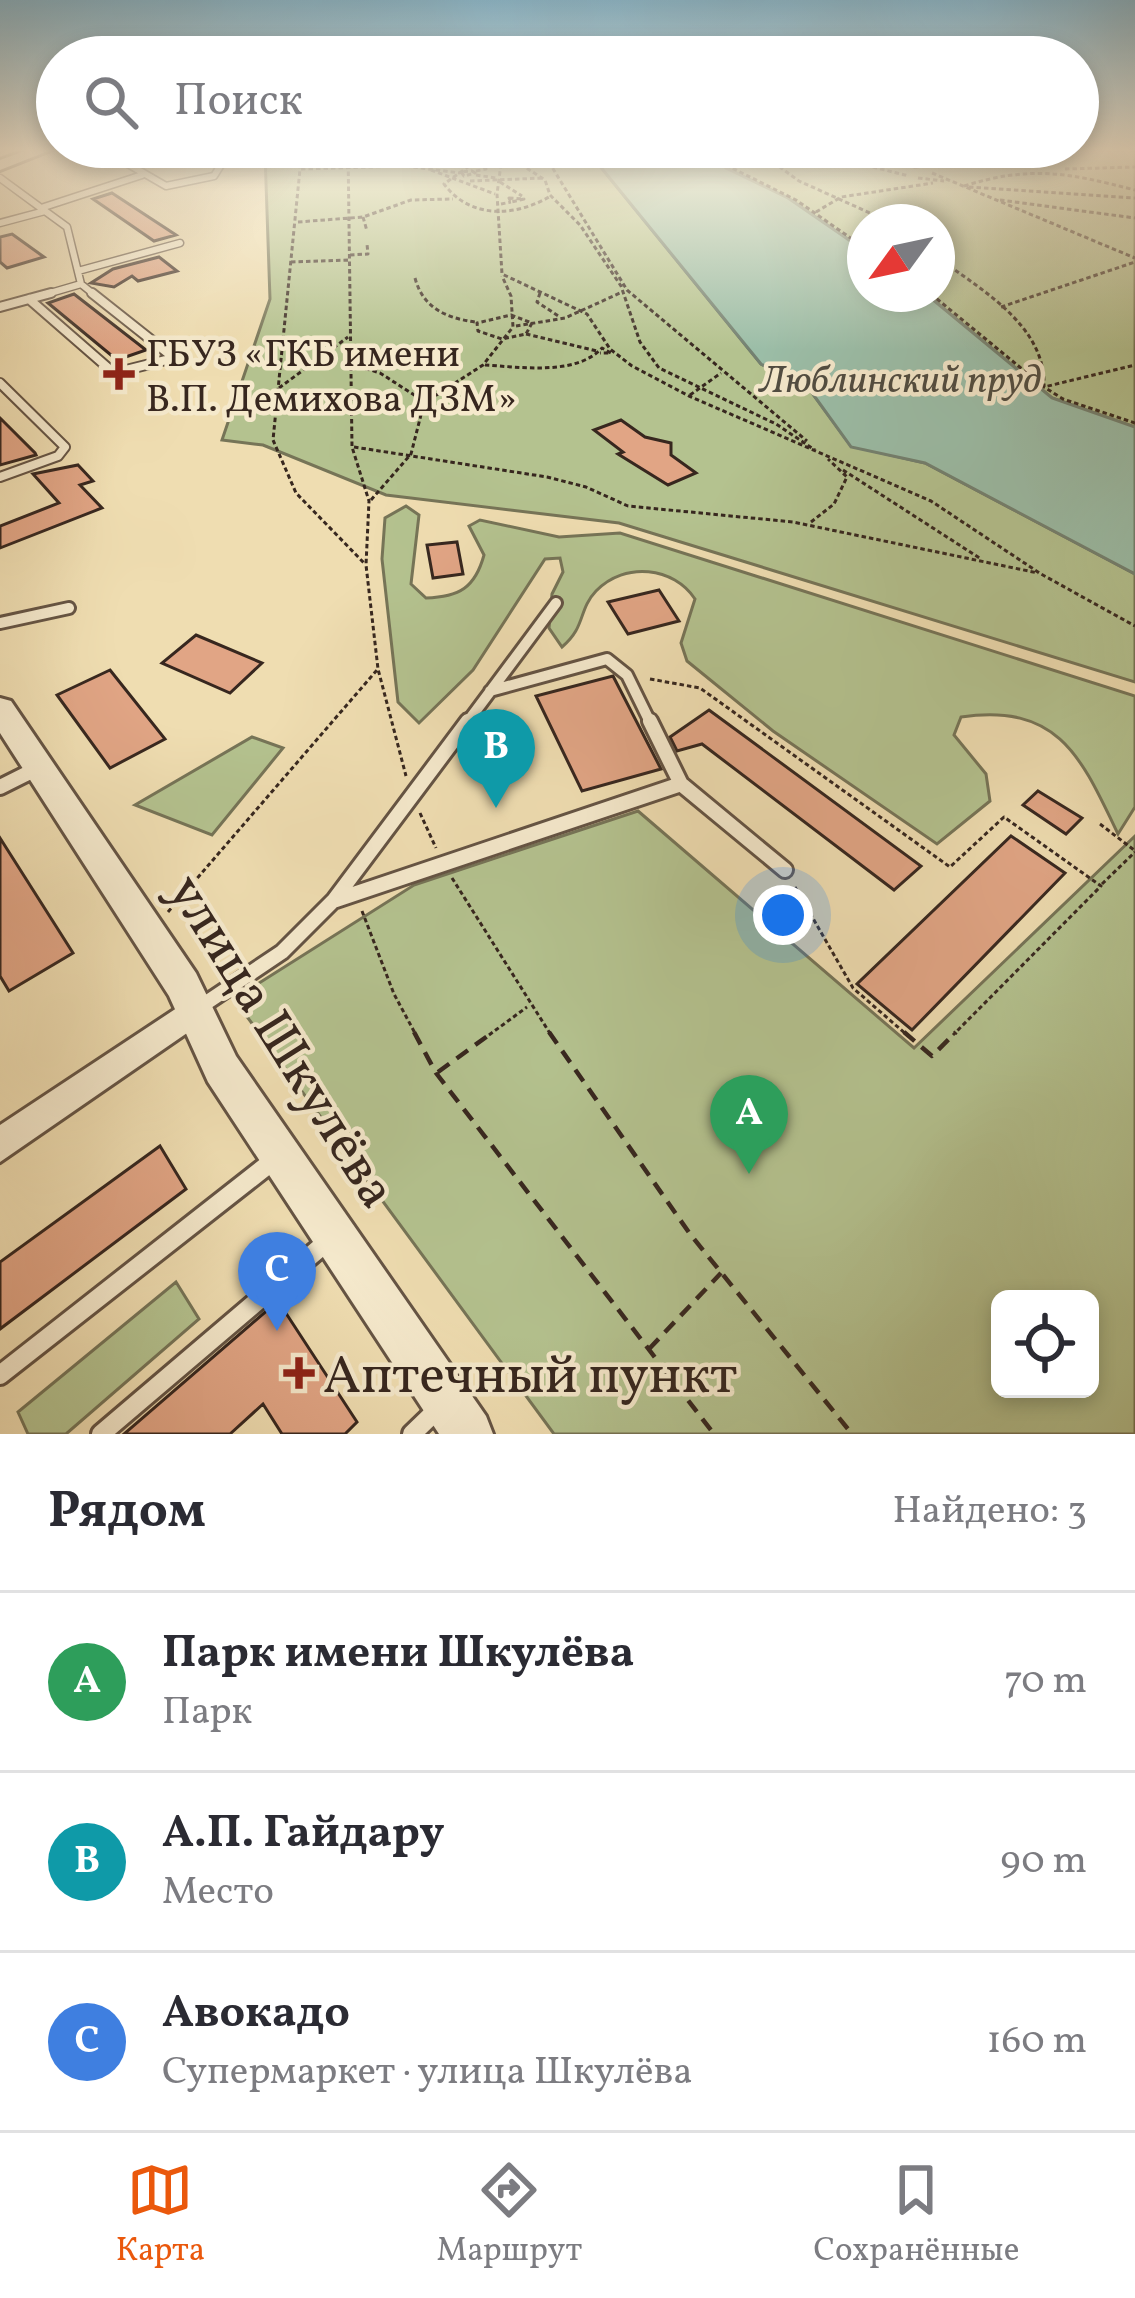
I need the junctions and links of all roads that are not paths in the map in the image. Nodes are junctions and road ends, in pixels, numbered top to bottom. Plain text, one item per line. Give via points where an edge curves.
1 (52, 216) edge
2 (180, 243) dead end
3 (78, 271) junction
4 (81, 284) junction
5 (29, 299) junction
6 (0, 307) edge
7 (0, 383) edge
8 (0, 477) edge
9 (556, 603) dead end
10 (69, 608) dead end
11 (0, 623) edge
12 (489, 691) junction
13 (0, 709) edge
14 (39, 767) junction
15 (682, 784) junction
16 (0, 787) edge
17 (785, 870) road end
18 (333, 901) junction
19 (192, 1012) junction
20 (0, 1145) edge
21 (280, 1156) junction
22 (334, 1235) junction
23 (0, 1375) edge
24 (442, 1423) edge
25 (100, 1434) edge

1 - 3 lane via 67,226
2 - 3 lane
3 - 4 lane
4 - 5 lane
4 - 5 lane via 173,360 114,373
5 - 6 lane
7 - 8 lane via 64,447
9 - 12 lane
10 - 11 lane
12 - 15 lane via 607,659 627,675
12 - 18 lane
13 - 14 street, улица Шкулёва
14 - 16 lane
14 - 19 street, улица Шкулёва via 183,985
15 - 17 lane
15 - 18 lane
18 - 19 lane via 282,952
19 - 20 street
19 - 21 street, улица Шкулёва
21 - 22 street, улица Шкулёва
21 - 23 lane
22 - 24 street, улица Шкулёва
22 - 25 lane

